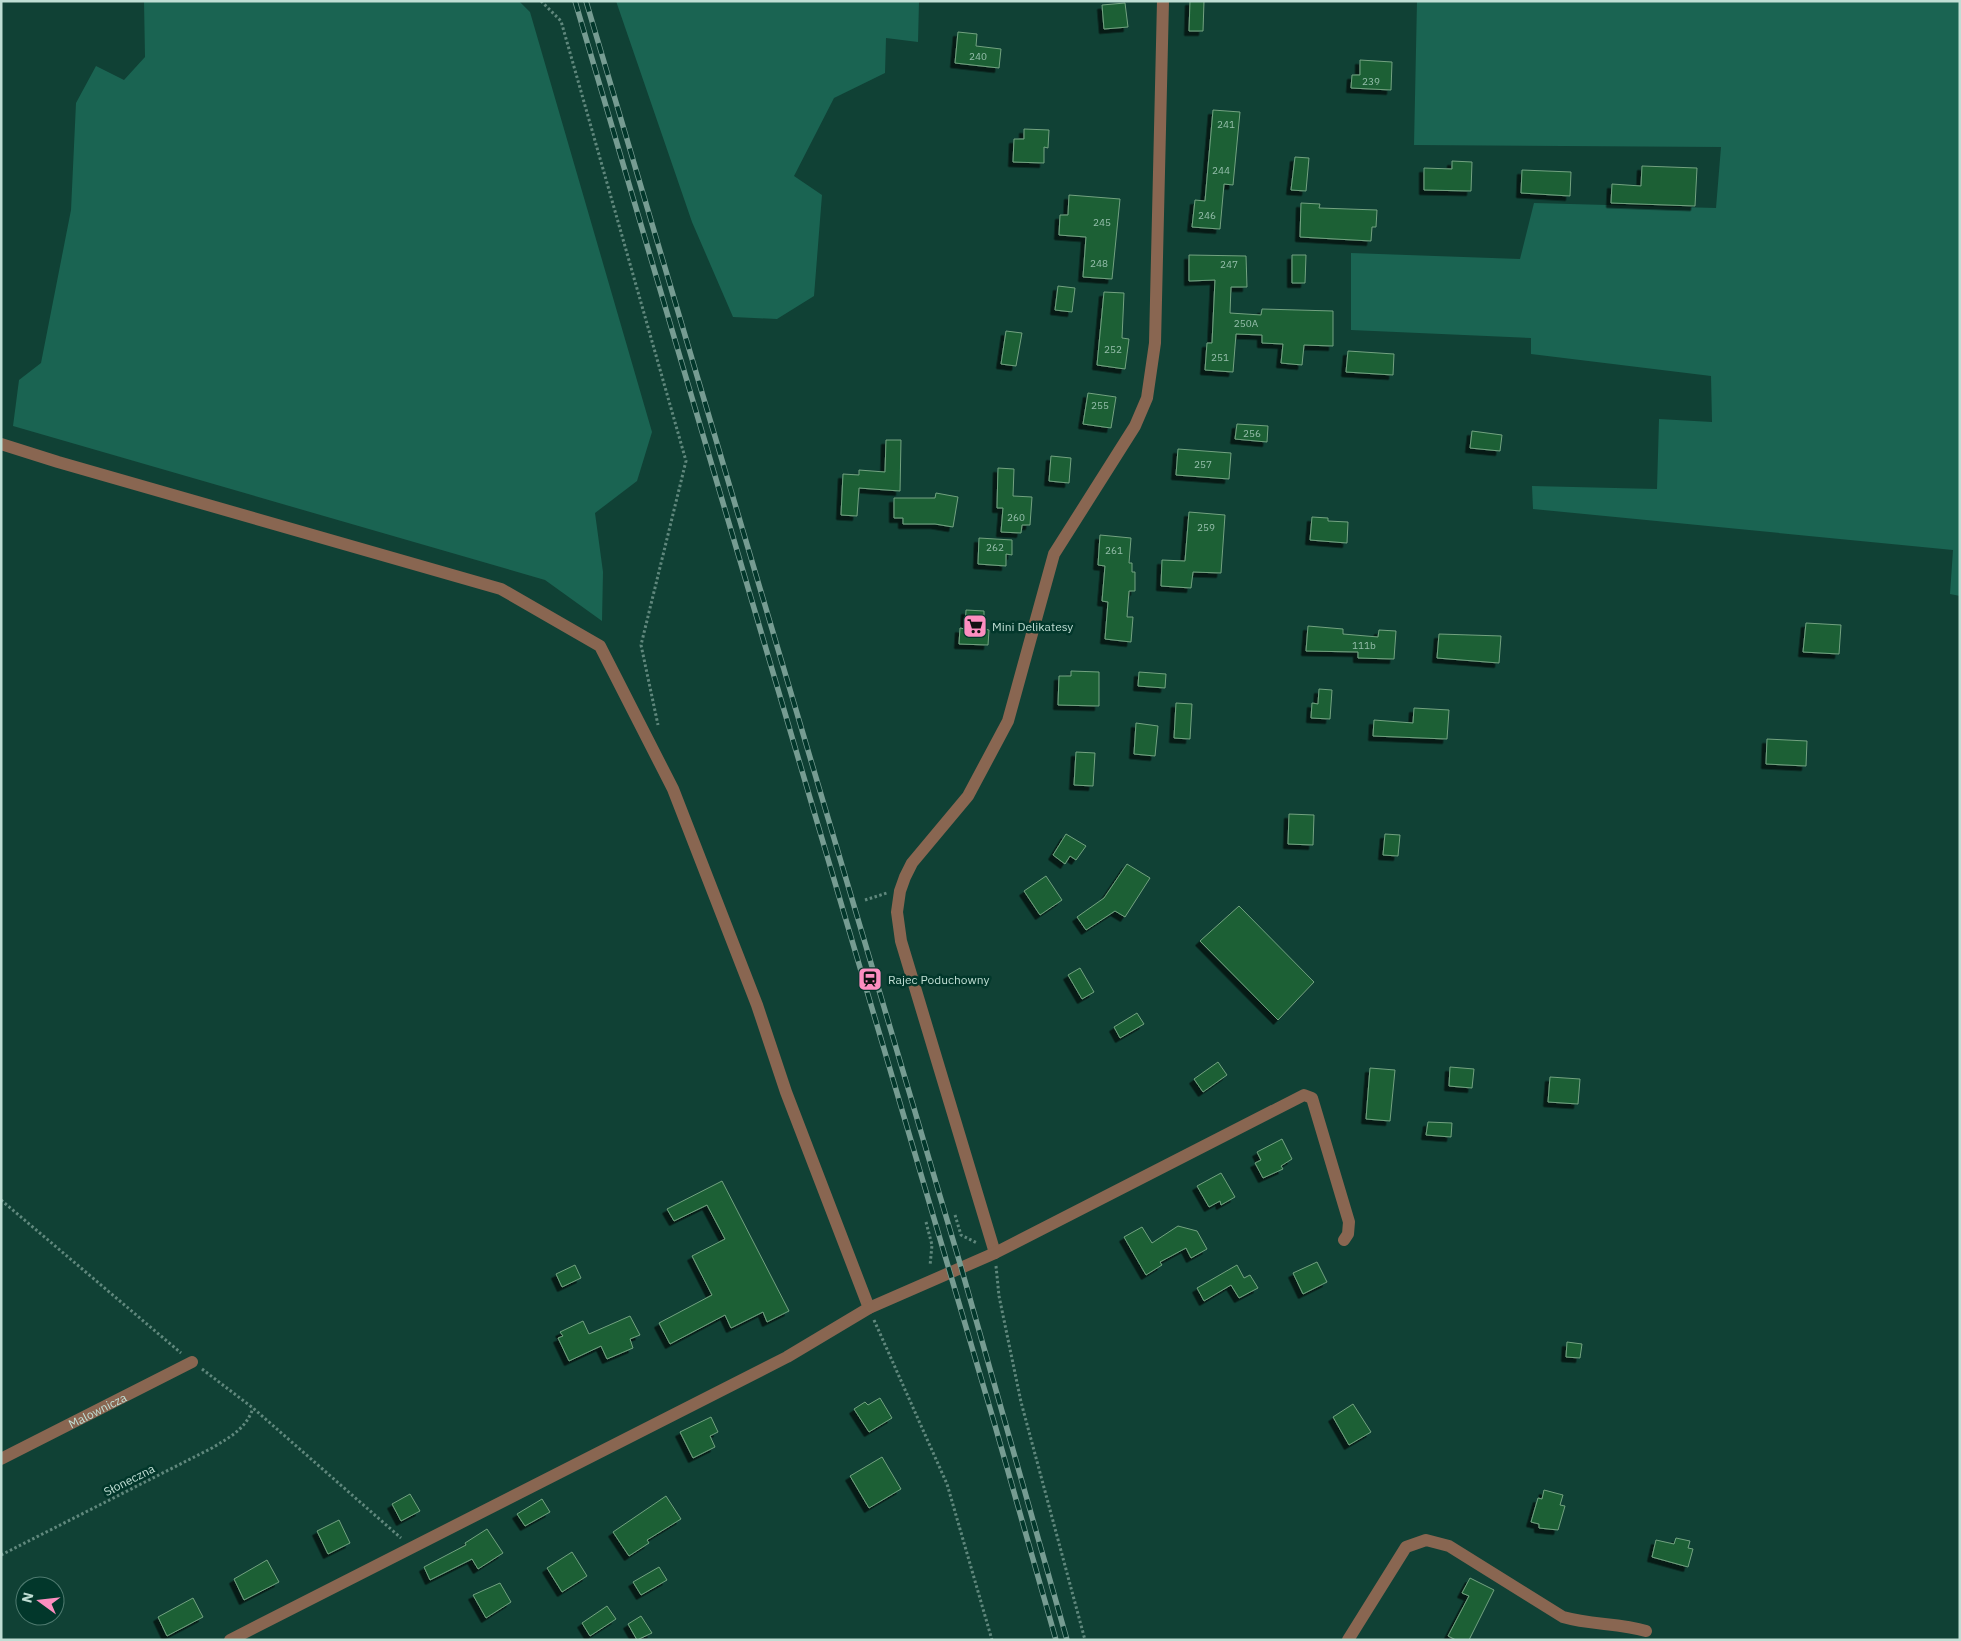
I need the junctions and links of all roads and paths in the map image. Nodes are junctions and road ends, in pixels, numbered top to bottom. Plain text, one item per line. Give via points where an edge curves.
1 (541, 1) edge
2 (1163, 1) edge
3 (1, 444) edge
4 (660, 732) dead end
5 (900, 891) junction
6 (865, 900) dead end
7 (1, 1200) edge
8 (955, 1215) dead end
9 (926, 1222) dead end
10 (1344, 1240) dead end
11 (995, 1253) junction
12 (928, 1281) junction
13 (868, 1308) junction
14 (192, 1362) junction
15 (253, 1408) junction
16 (1, 1459) edge
17 (410, 1547) junction
18 (1, 1555) edge
19 (1646, 1631) dead end
20 (230, 1640) edge
21 (992, 1640) edge
22 (1085, 1640) edge
23 (1348, 1640) edge

1 - 4 path via 560,21 686,461 641,646
2 - 5 street via 1155,343 1147,398 1135,426 1054,554 1008,721 968,796 912,863
3 - 13 street via 501,589 600,646 673,789
5 - 6 path
5 - 11 street via 897,912 901,941
7 - 14 path
8 - 11 path via 961,1235
9 - 12 path via 932,1245
10 - 11 street via 1349,1222 1312,1098 1306,1094
11 - 12 street
11 - 22 path via 999,1296 1021,1402
12 - 13 street
13 - 17 street via 787,1357
13 - 21 path via 947,1484
14 - 15 path
14 - 16 street, Malownicza
15 - 17 path
15 - 18 path, Słoneczna via 249,1419 237,1433 212,1448
17 - 20 street
19 - 23 street via 1563,1617 1449,1546 1426,1540 1406,1547

